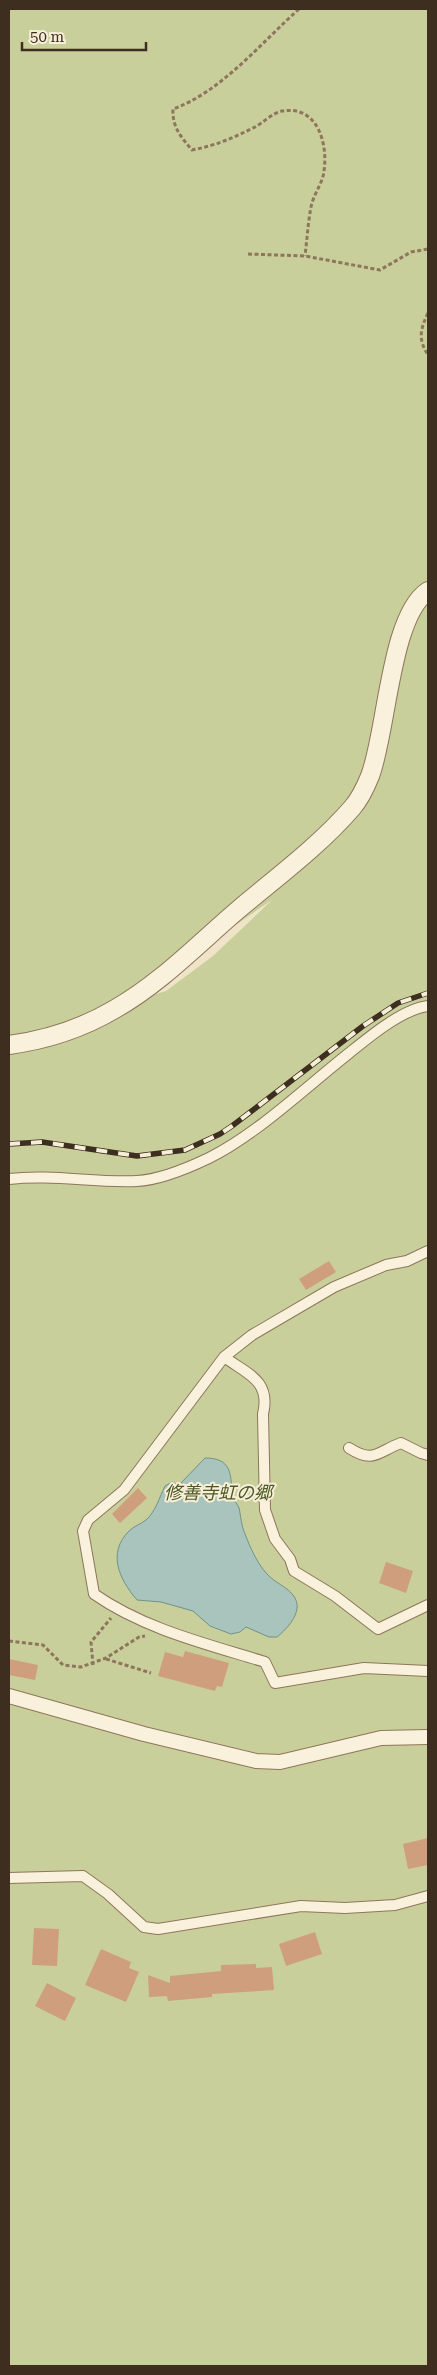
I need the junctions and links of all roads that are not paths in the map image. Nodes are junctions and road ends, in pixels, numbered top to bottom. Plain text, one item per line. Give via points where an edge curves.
1 (428, 591) edge
2 (428, 1006) edge
3 (9, 1045) edge
4 (9, 1179) edge
5 (428, 1251) edge
6 (224, 1357) junction
7 (349, 1448) dead end
8 (428, 1454) edge
9 (428, 1604) edge
10 (428, 1671) edge
11 (9, 1696) edge
12 (428, 1737) edge
13 (9, 1878) edge
14 (428, 1896) edge

1 - 3 street via 421,596 399,638 370,776 352,808 313,846 146,989 81,1026 34,1042
2 - 4 street via 397,1019 370,1037 248,1134 201,1161 139,1181 34,1176
5 - 6 street via 334,1287 252,1335
6 - 9 street via 264,1389 265,1510 275,1539 290,1559 294,1571 335,1596 378,1629
6 - 10 street via 124,1490 88,1520 83,1531 94,1594 118,1611 181,1636 265,1662 275,1683 364,1668
7 - 8 street via 369,1458 401,1443
11 - 12 street via 256,1761 280,1762 381,1738
13 - 14 street via 83,1876 144,1927 158,1929 301,1906 395,1905

